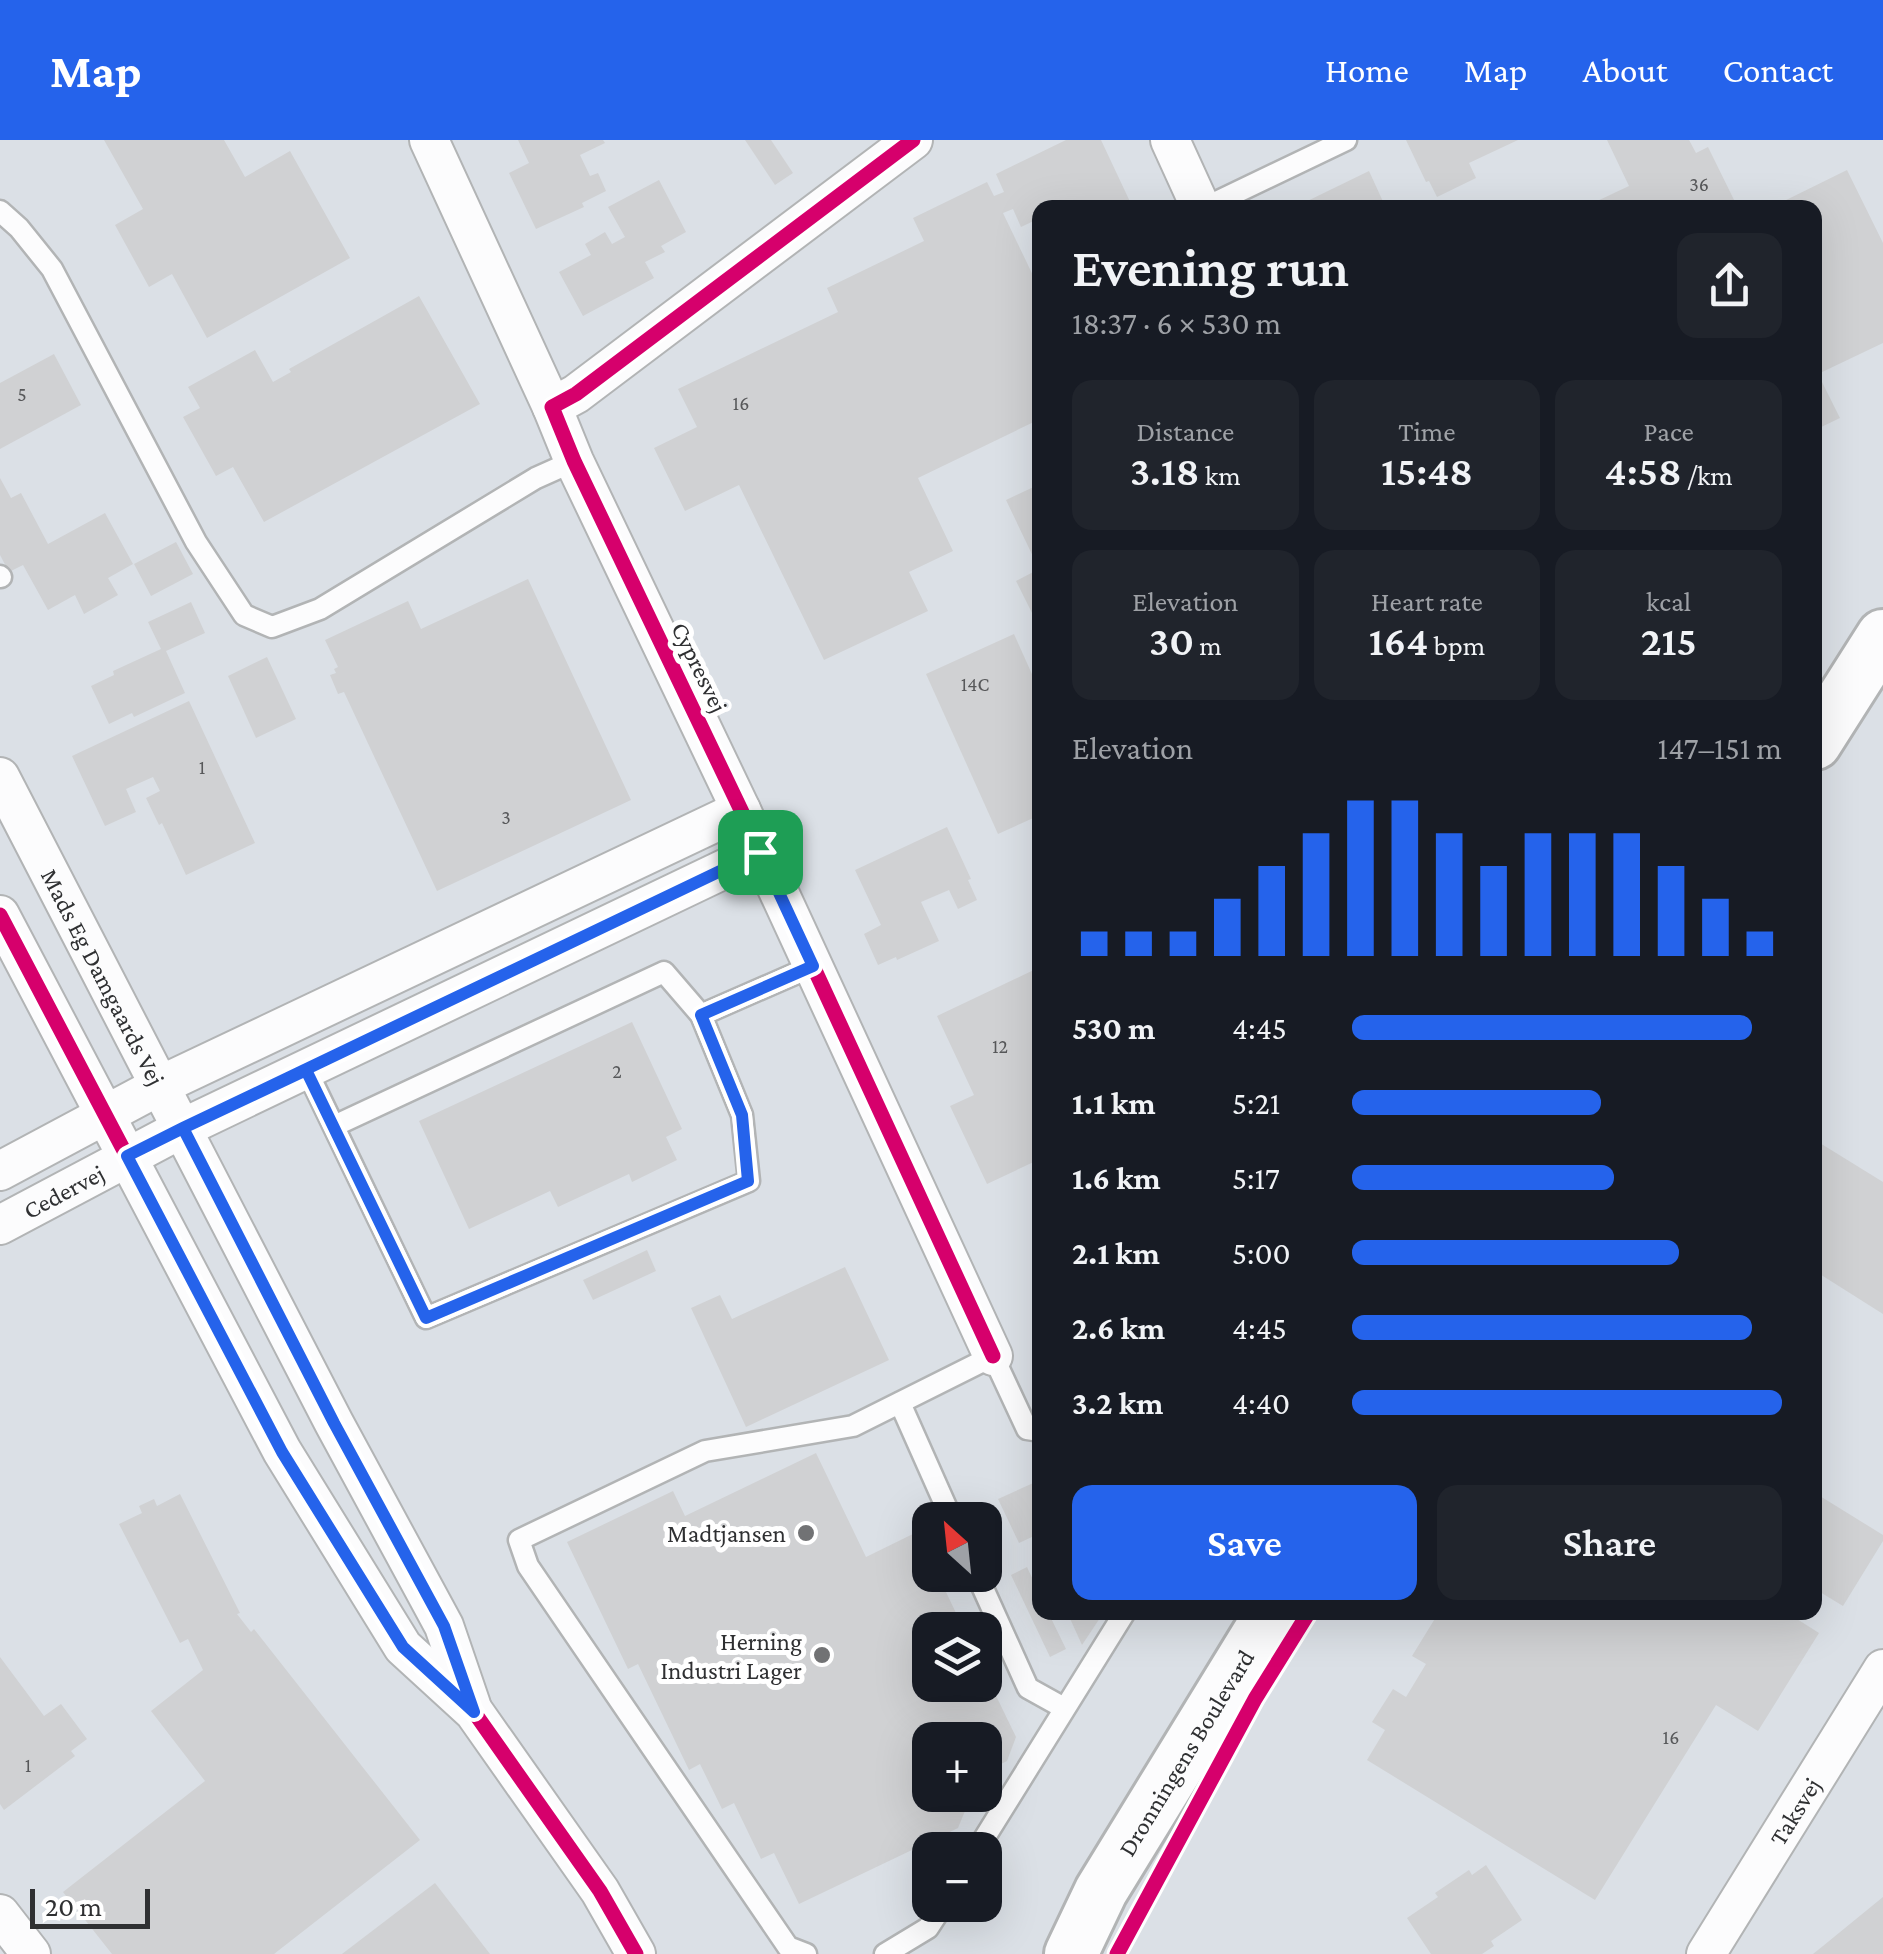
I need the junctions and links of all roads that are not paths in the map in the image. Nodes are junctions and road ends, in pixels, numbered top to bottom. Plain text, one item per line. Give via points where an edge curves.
1 (430, 140) edge
2 (914, 140) edge
3 (1170, 140) edge
4 (1346, 140) edge
5 (1198, 200) edge
6 (1219, 200) edge
7 (0, 211) edge
8 (552, 407) junction
9 (574, 461) junction
10 (1883, 636) edge
11 (1822, 732) edge
12 (0, 777) edge
13 (741, 810) junction
14 (760, 852) junction
15 (0, 915) edge
16 (813, 966) junction
17 (701, 1015) junction
18 (306, 1070) junction
19 (161, 1086) junction
20 (106, 1114) junction
21 (334, 1126) junction
22 (183, 1128) junction
23 (127, 1156) junction
24 (0, 1172) edge
25 (0, 1225) edge
26 (993, 1356) junction
27 (900, 1403) junction
28 (1032, 1430) edge
29 (944, 1502) edge
30 (985, 1592) edge
31 (1120, 1620) edge
32 (1267, 1620) edge
33 (1883, 1669) edge
34 (1064, 1708) junction
35 (474, 1712) junction
36 (988, 1832) edge
37 (600, 1891) junction
38 (1101, 1891) junction
39 (0, 1914) edge
40 (932, 1922) edge
41 (31, 1954) edge
42 (636, 1954) edge
43 (660, 1954) edge
44 (806, 1954) edge
45 (884, 1954) edge
46 (1048, 1954) edge
47 (1071, 1954) edge
48 (1706, 1954) edge

1 - 8 street, Cypresvej
2 - 8 street
3 - 5 street
4 - 6 lane
7 - 9 lane via 52,269 196,542 244,614 272,627 320,609
8 - 9 street, Cypresvej
9 - 13 street, Cypresvej
10 - 11 main road
12 - 19 street, Mads Eg Damgaards Vej
13 - 14 street, Cypresvej
13 - 19 street
14 - 16 street, Cypresvej
14 - 18 street
15 - 20 street, Mads Eg Damgaards Vej
16 - 17 lane
16 - 26 street, Cypresvej
17 - 21 lane via 664,972
17 - 21 lane via 742,1115 748,1181 426,1318
18 - 21 lane
18 - 22 street
19 - 20 street, Cedervej
19 - 22 street, Mads Eg Damgaards Vej
20 - 23 street, Mads Eg Damgaards Vej
20 - 24 street, Cedervej
22 - 23 street, Cedervej
22 - 35 street, Mads Eg Damgaards Vej via 444,1626
23 - 25 street, Cedervej
23 - 35 street, Mads Eg Damgaards Vej via 282,1452 403,1647
26 - 27 lane
26 - 28 lane, Cypresvej
27 - 29 lane
27 - 44 lane via 853,1426 705,1451 519,1540 528,1566 788,1946
30 - 34 lane via 1028,1688
31 - 34 lane
32 - 38 main road, Dronningens Boulevard
33 - 48 street, Taksvej
34 - 36 lane
35 - 37 street, Mads Eg Damgaards Vej
37 - 42 street, Mads Eg Damgaards Vej
37 - 43 street, Mads Eg Damgaards Vej
38 - 46 main road, Dronningens Boulevard
38 - 47 main road, Dronningens Boulevard
39 - 41 street
40 - 45 lane

